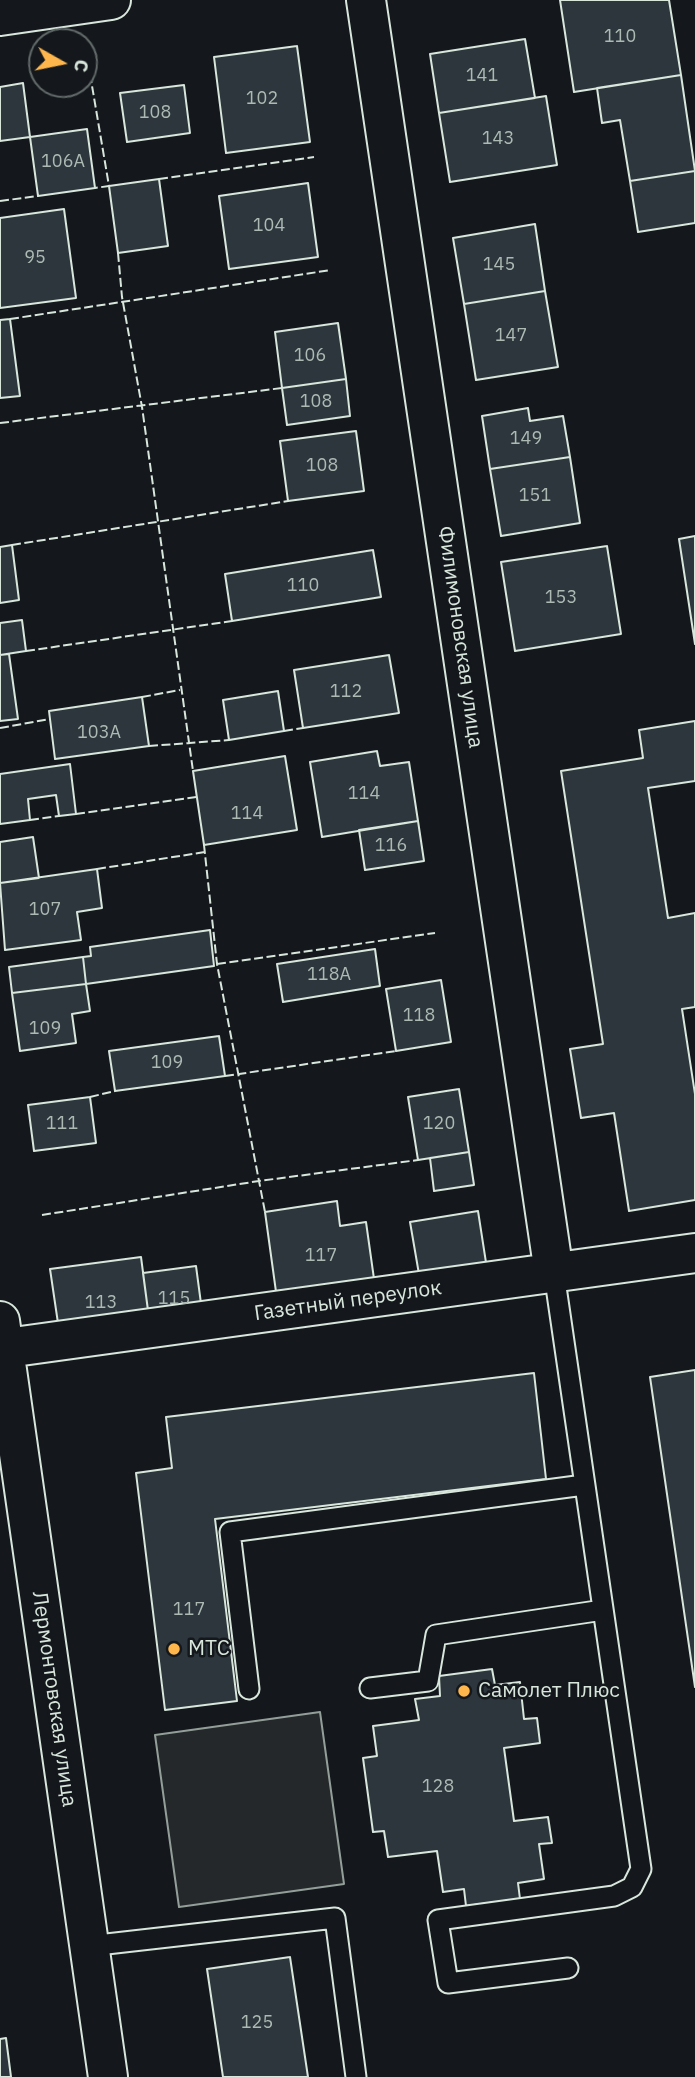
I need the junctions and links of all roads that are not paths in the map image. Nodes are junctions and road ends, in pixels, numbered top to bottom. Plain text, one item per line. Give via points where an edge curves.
1 (111, 0) edge
2 (366, 0) edge
3 (0, 16) edge
4 (695, 1253) edge
5 (554, 1273) junction
6 (1, 1339) edge
7 (584, 1485) junction
8 (603, 1610) junction
9 (370, 1688) dead end
10 (250, 1689) dead end
11 (89, 1945) junction
12 (568, 1968) dead end
13 (108, 2077) edge
14 (356, 2077) edge

1 - 3 street
2 - 5 street, Филимоновская улица
4 - 5 street, Газетный переулок
5 - 6 street, Газетный переулок
5 - 7 lane
6 - 11 street, Лермонтовская улица
7 - 8 lane
7 - 10 lane via 230,1532
8 - 9 lane via 436,1635 428,1681
8 - 12 lane via 641,1869 632,1887 614,1896 438,1920 448,1983
11 - 13 street, Лермонтовская улица
11 - 14 lane via 335,1917

